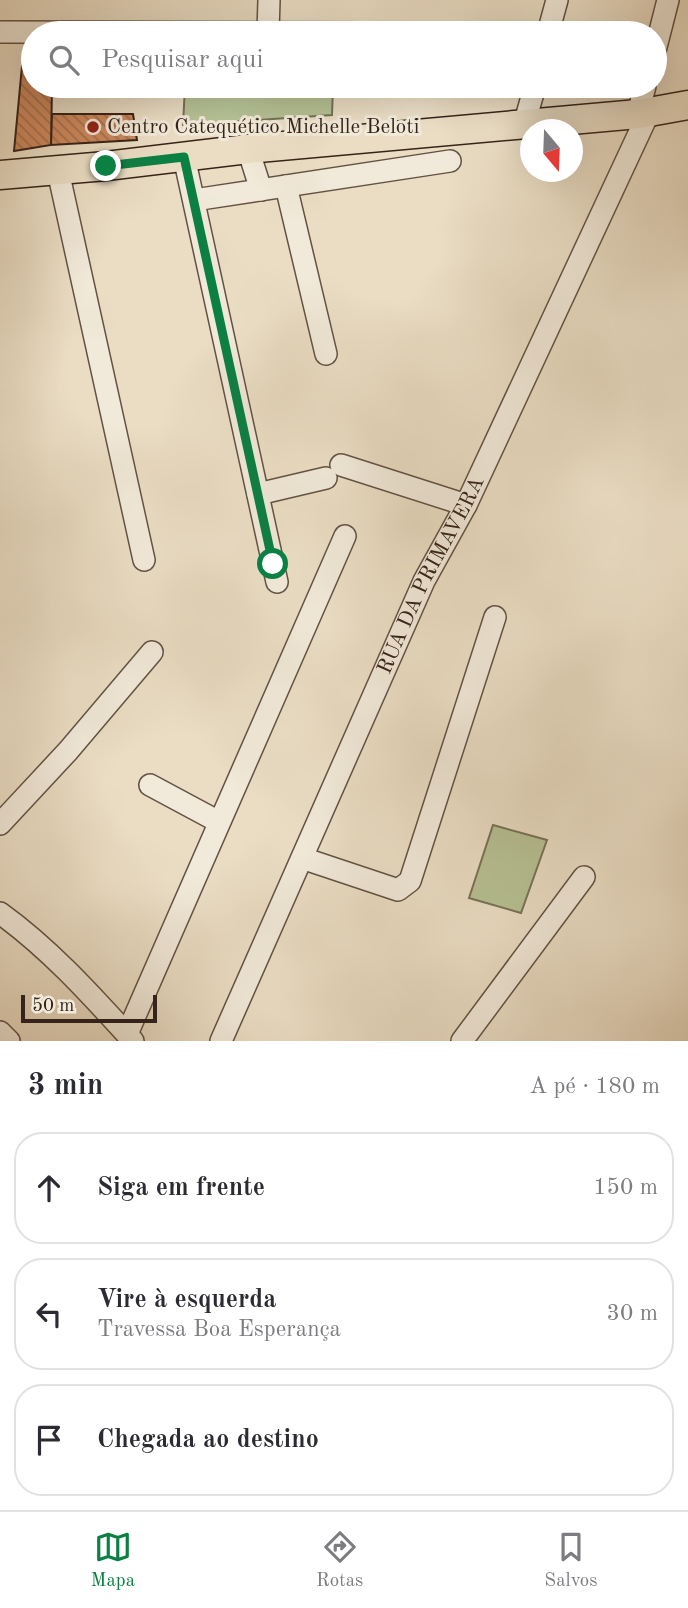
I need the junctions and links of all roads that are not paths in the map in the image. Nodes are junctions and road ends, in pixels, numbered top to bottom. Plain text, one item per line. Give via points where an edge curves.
1 (269, 0) edge
2 (557, 0) edge
3 (668, 0) edge
4 (268, 21) edge
5 (551, 21) edge
6 (663, 21) edge
7 (0, 32) edge
8 (21, 32) edge
9 (532, 98) edge
10 (644, 104) edge
11 (688, 105) edge
12 (526, 119) edge
13 (558, 119) edge
14 (520, 125) edge
15 (248, 149) junction
16 (184, 157) junction
17 (450, 161) dead end
18 (58, 171) junction
19 (0, 175) edge
20 (286, 186) junction
21 (261, 190) junction
22 (194, 200) junction
23 (326, 354) dead end
24 (258, 494) junction
25 (466, 505) junction
26 (345, 536) dead end
27 (144, 560) dead end
28 (277, 582) dead end
29 (495, 617) dead end
30 (152, 652) dead end
31 (150, 785) dead end
32 (219, 822) junction
33 (0, 824) edge
34 (302, 858) junction
35 (584, 877) dead end
36 (0, 913) edge
37 (0, 1032) edge
38 (130, 1038) edge
39 (9, 1041) edge
40 (221, 1041) edge
41 (462, 1041) edge

1 - 4 street
2 - 5 street
3 - 6 street
7 - 8 street
9 - 12 street
10 - 11 main road
10 - 13 main road
10 - 25 street, RUA DA PRIMAVERA
14 - 15 main road
15 - 16 main road
15 - 21 street
16 - 18 main road
16 - 22 street
17 - 20 street
18 - 19 main road
18 - 27 street
20 - 21 street
20 - 23 street
21 - 22 street
22 - 24 street
24 - 25 street via 334,472
24 - 28 street
25 - 34 street, RUA DA PRIMAVERA via 424,581
26 - 32 street
29 - 34 street via 410,881 398,890
30 - 33 street
31 - 32 street
32 - 38 street
34 - 40 street, RUA DA PRIMAVERA
35 - 41 street
36 - 38 street via 62,966
37 - 39 street

